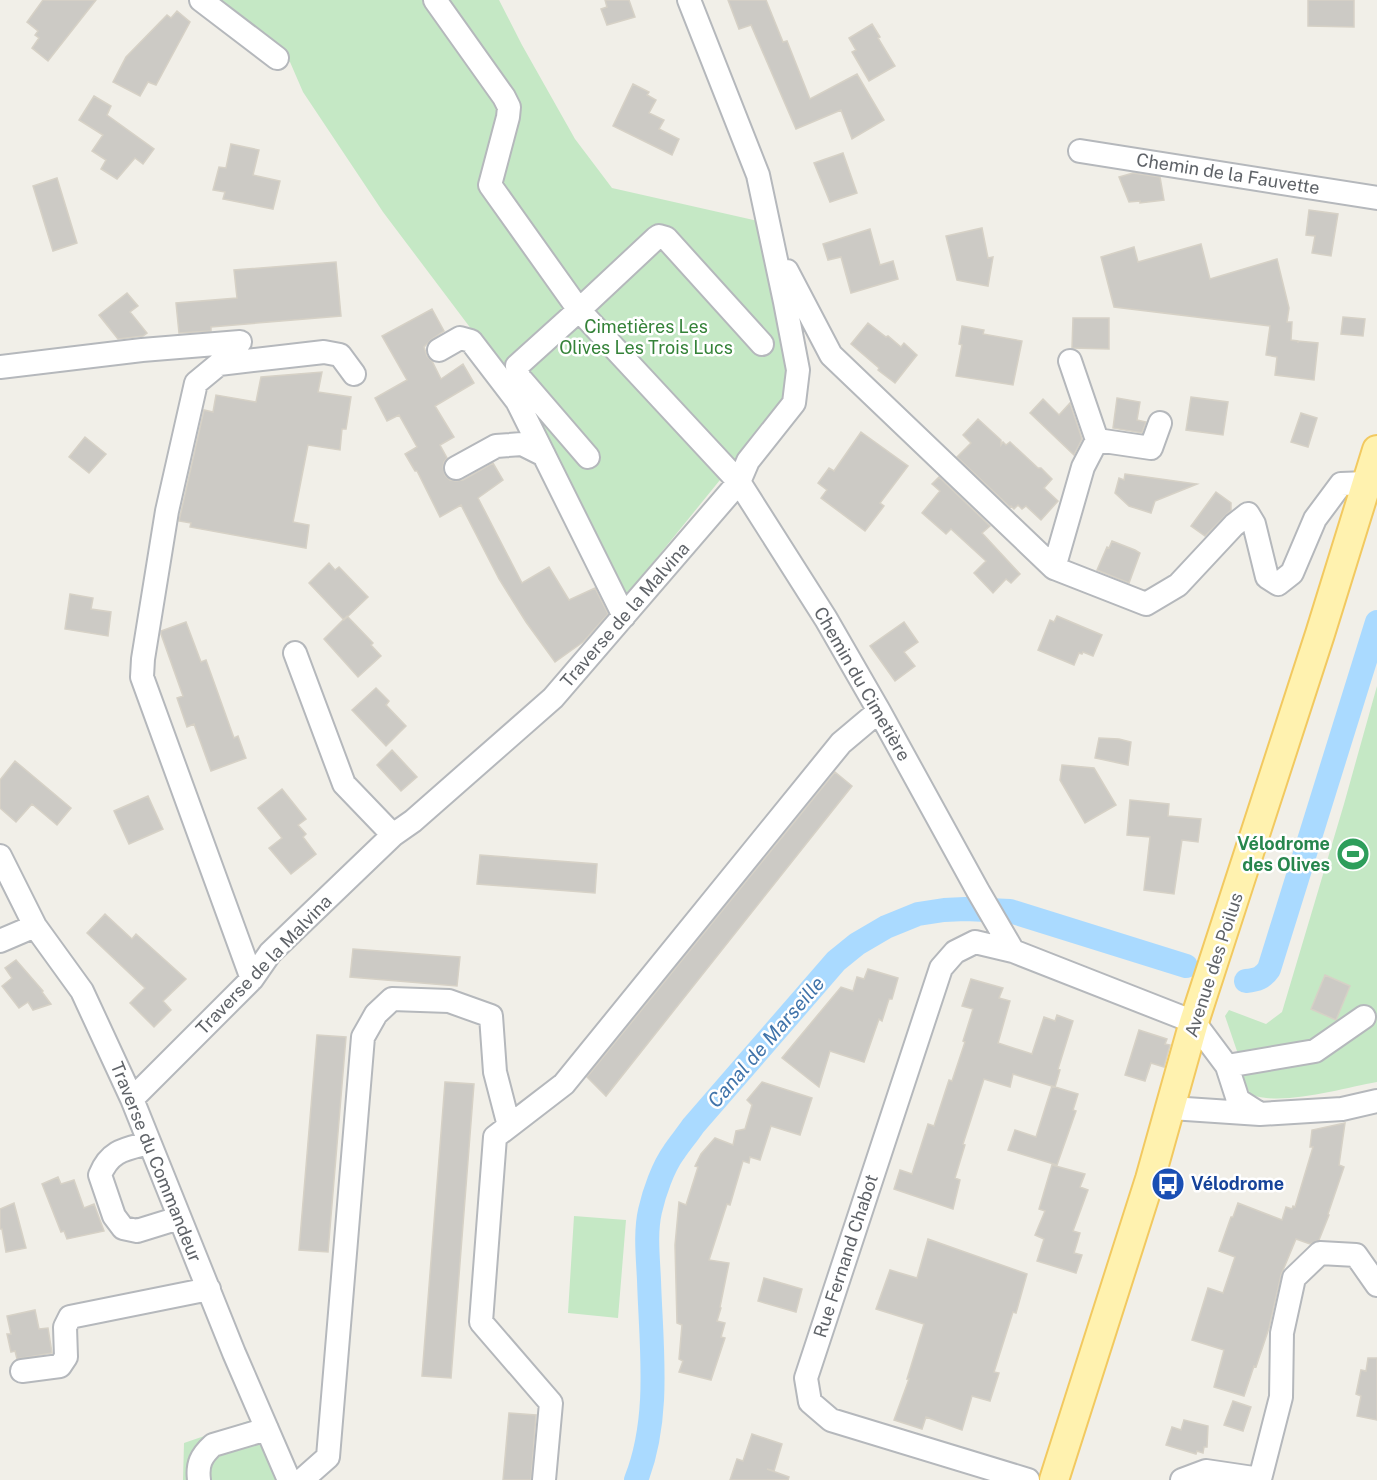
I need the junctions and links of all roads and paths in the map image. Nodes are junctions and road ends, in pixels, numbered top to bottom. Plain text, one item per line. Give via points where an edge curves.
1 (201, 0) edge
2 (435, 0) edge
3 (689, 0) edge
4 (277, 58) dead end
5 (1080, 151) dead end
6 (1377, 198) edge
7 (773, 243) junction
8 (579, 310) junction
9 (240, 342) dead end
10 (762, 344) dead end
11 (439, 350) dead end
12 (1070, 361) dead end
13 (0, 368) edge
14 (354, 374) dead end
15 (1160, 423) dead end
16 (1097, 440) junction
17 (1377, 450) edge
18 (544, 455) junction
19 (588, 457) dead end
20 (456, 468) dead end
21 (739, 482) junction
22 (1367, 483) junction
23 (1054, 568) junction
24 (624, 616) junction
25 (295, 653) dead end
26 (879, 711) junction
27 (393, 835) junction
28 (0, 856) edge
29 (35, 926) junction
30 (0, 941) edge
31 (1013, 951) junction
32 (252, 979) junction
33 (1364, 1017) dead end
34 (1194, 1022) junction
35 (1227, 1066) junction
36 (132, 1099) junction
37 (1377, 1101) edge
38 (1171, 1108) junction
39 (1260, 1114) junction
40 (509, 1126) junction
41 (149, 1143) junction
42 (179, 1218) junction
43 (1377, 1286) edge
44 (208, 1290) junction
45 (21, 1371) dead end
46 (267, 1429) junction
47 (199, 1480) edge
48 (289, 1480) edge
49 (302, 1480) edge
50 (544, 1480) edge
51 (1028, 1480) edge
52 (1054, 1480) edge
53 (1182, 1480) edge

1 - 4 street
2 - 8 street, Chemin du Cimetière via 509,107 490,185
3 - 7 street, Traverse de la Malvina via 758,175
5 - 6 street, Chemin de la Fauvette
7 - 21 street, Traverse de la Malvina via 798,370 794,403 747,461
7 - 23 street via 831,355
8 - 10 street via 662,236
8 - 19 street via 517,370
8 - 21 street, Chemin du Cimetière
9 - 13 street
11 - 18 street via 460,338 471,341 517,401
12 - 16 street
14 - 32 street via 340,355 324,352 219,364 196,383 167,511 142,677
15 - 16 street via 1151,448
16 - 23 street via 1083,466
17 - 22 main road, Avenue des Poilus
18 - 20 street via 522,444 496,446
18 - 24 street
21 - 24 street, Traverse de la Malvina
21 - 26 street, Chemin du Cimetière
22 - 23 street via 1341,484 1315,519 1292,573 1278,584 1267,577 1248,514 1178,585 1146,604
22 - 34 main road, Avenue des Poilus
24 - 27 street, Traverse de la Malvina via 553,698
25 - 27 street via 345,784
26 - 31 street, Chemin du Cimetière
26 - 40 street via 841,743 564,1084
27 - 32 street, Traverse de la Malvina via 270,953
28 - 29 street, Traverse du Commandeur
29 - 30 street
29 - 36 street, Traverse du Commandeur via 82,991
31 - 34 street
31 - 51 street, Rue Fernand Chabot via 975,942 955,952 941,968 806,1378 810,1402 831,1420
32 - 36 street, Traverse de la Malvina
33 - 35 street via 1315,1050
34 - 35 street
34 - 38 main road, Avenue des Poilus
35 - 39 street via 1238,1100
36 - 41 street, Traverse du Commandeur
37 - 39 street via 1342,1109
38 - 39 street
38 - 52 main road, Avenue des Poilus
40 - 49 street via 495,1072 491,1016 449,1001 392,999 376,1014 363,1037 328,1457
40 - 50 street via 495,1137 481,1322 550,1403
41 - 42 street, Traverse du Commandeur
41 - 42 street via 114,1155 105,1163 100,1175 114,1216 123,1228 137,1231
42 - 44 street, Traverse du Commandeur
43 - 53 street via 1356,1255 1320,1253 1294,1278 1282,1333 1281,1396 1260,1479 1206,1471
44 - 45 street via 70,1317 65,1327 66,1357 60,1366
44 - 46 street, Traverse du Commandeur
46 - 47 street via 213,1445 199,1463
46 - 48 street, Traverse du Commandeur

